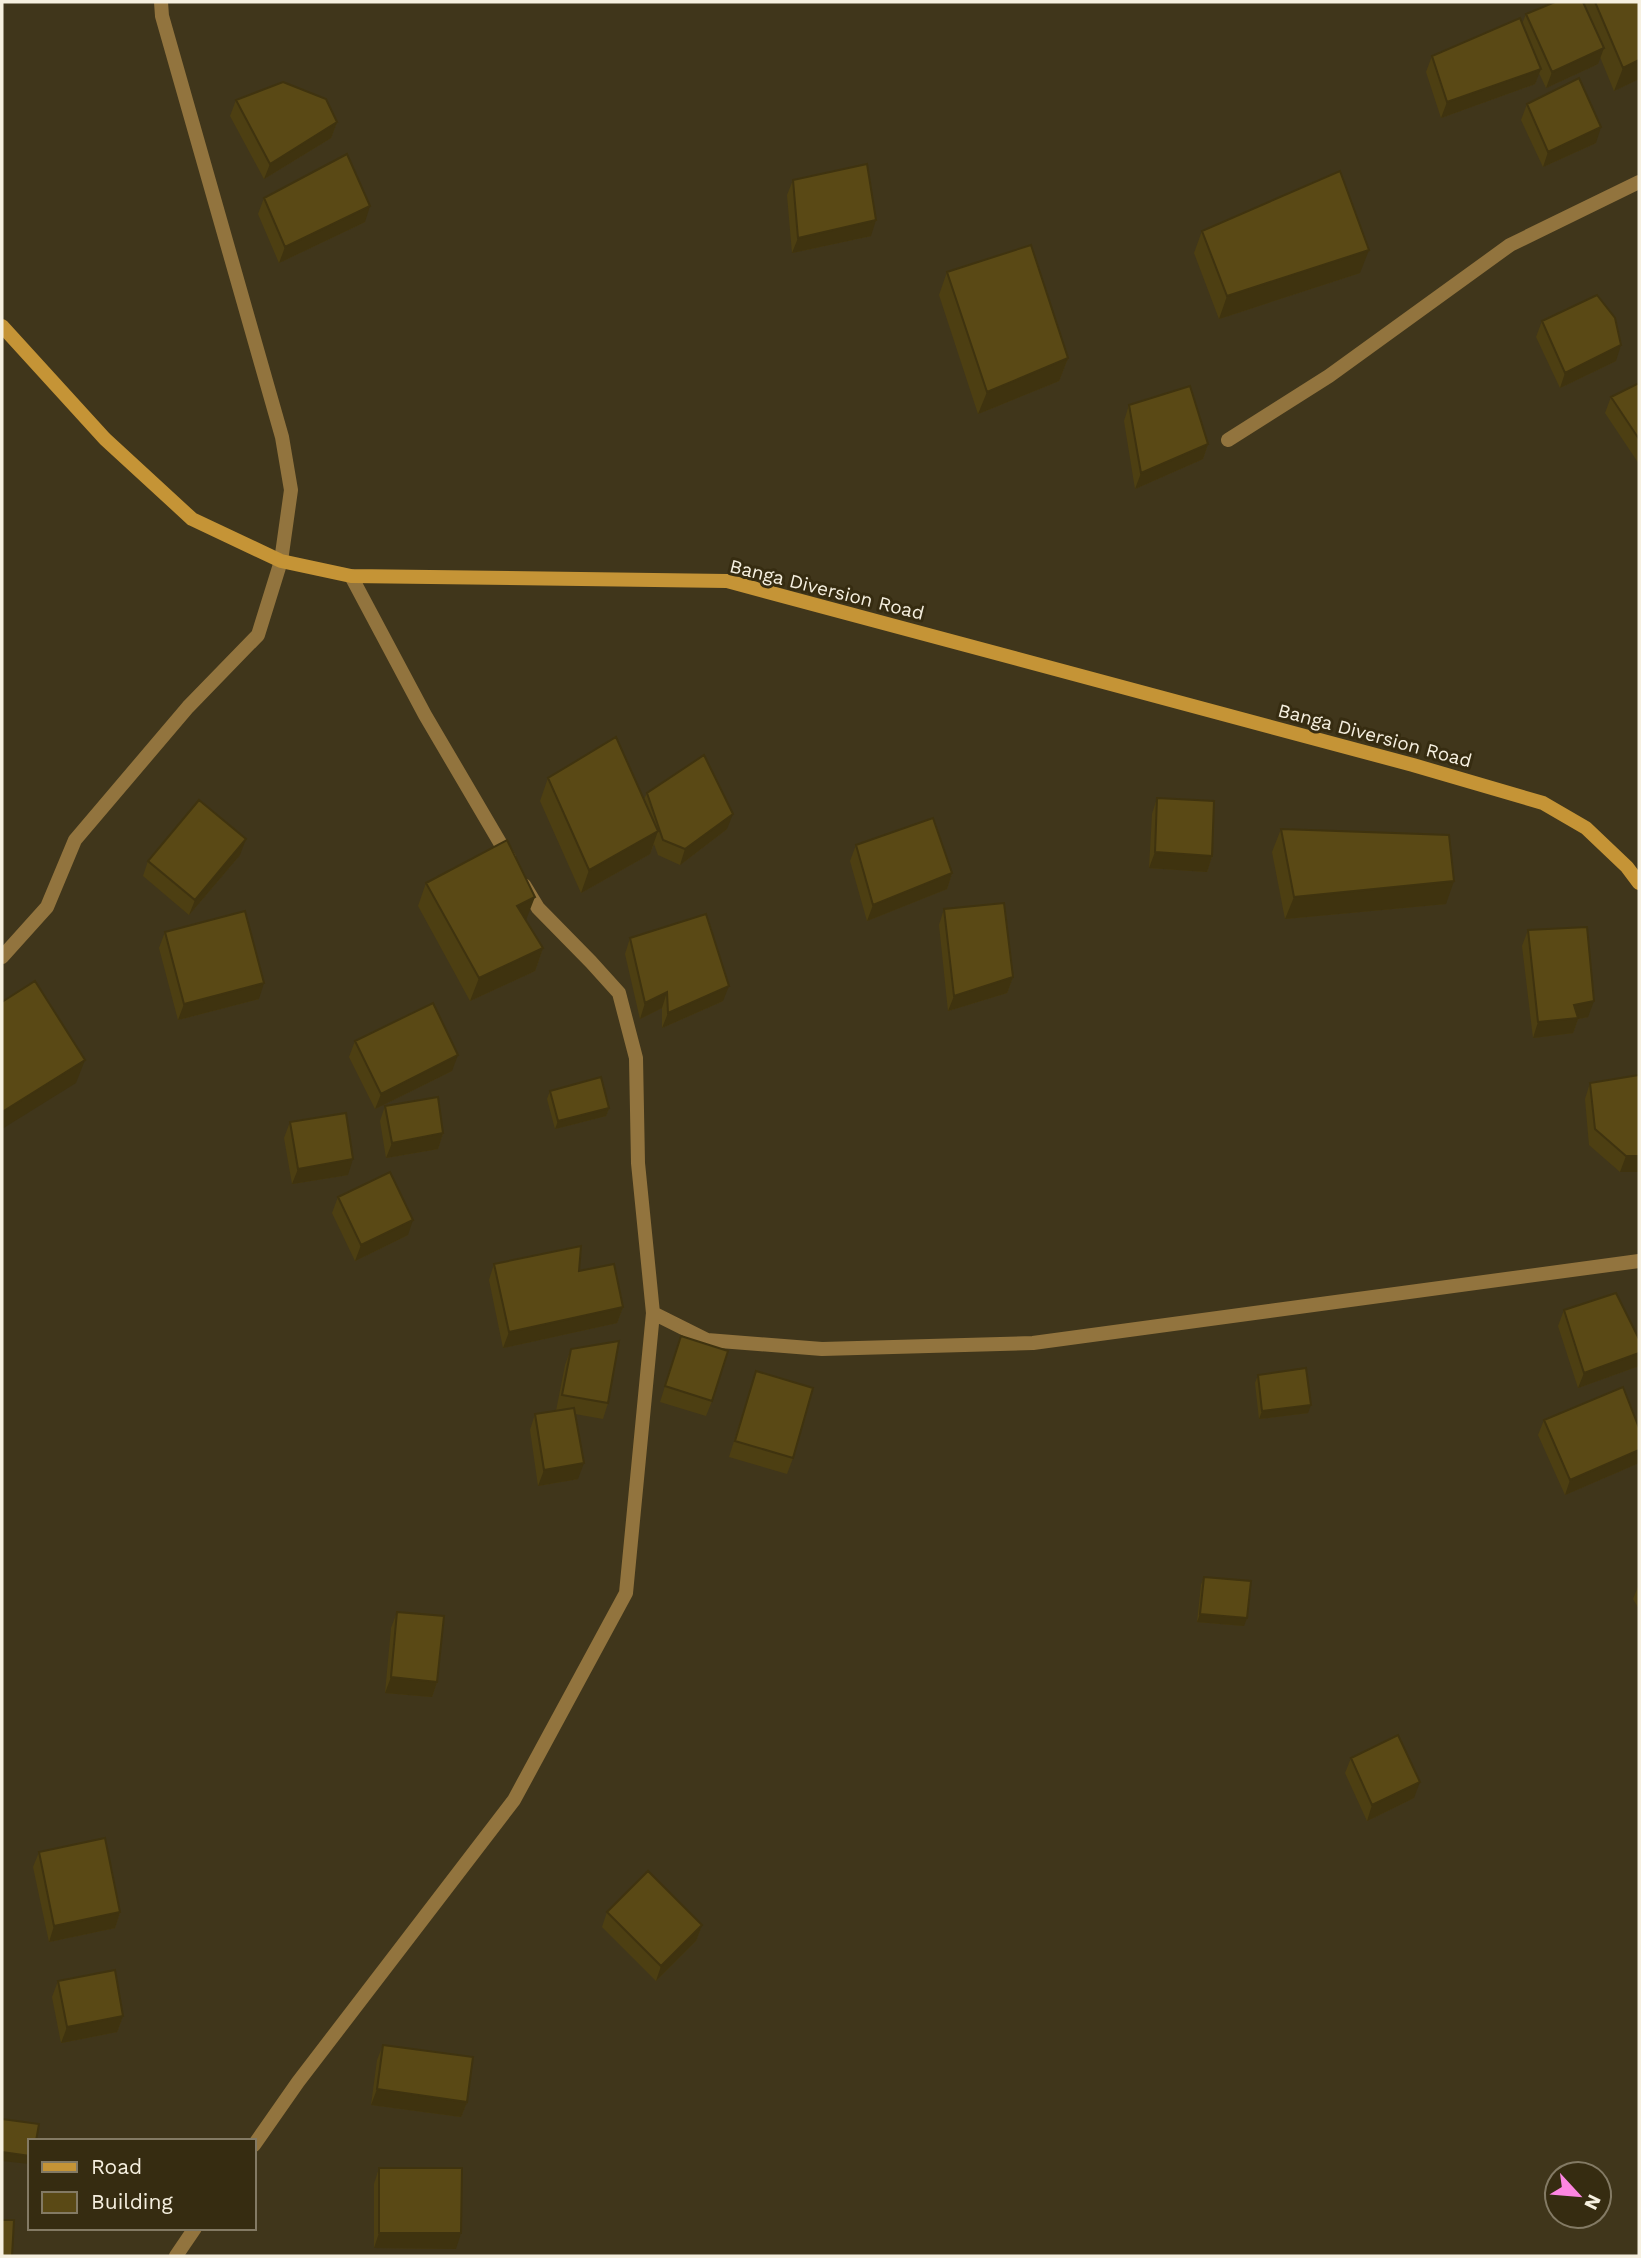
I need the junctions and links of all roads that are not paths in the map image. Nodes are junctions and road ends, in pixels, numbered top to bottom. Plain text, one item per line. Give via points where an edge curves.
1 (161, 2) edge
2 (1639, 182) edge
3 (2, 326) edge
4 (1228, 440) dead end
5 (281, 561) junction
6 (351, 576) junction
7 (1639, 883) edge
8 (2, 957) edge
9 (1639, 1261) edge
10 (653, 1313) junction
11 (256, 2142) edge
12 (194, 2230) edge
13 (176, 2256) edge

1 - 5 street via 282,437 291,490
2 - 4 street via 1510,245 1329,376
3 - 5 main road, Banga Diversion Road via 104,439 192,519
5 - 6 main road, Banga Diversion Road
5 - 8 street via 258,635 188,707 75,840 47,907
6 - 7 main road, Banga Diversion Road via 727,581 1543,803 1586,828
6 - 10 street via 425,715 538,908 619,993 636,1058 638,1163
9 - 10 street via 1033,1343 822,1349 707,1340
10 - 11 street via 626,1593 514,1800
12 - 13 street

